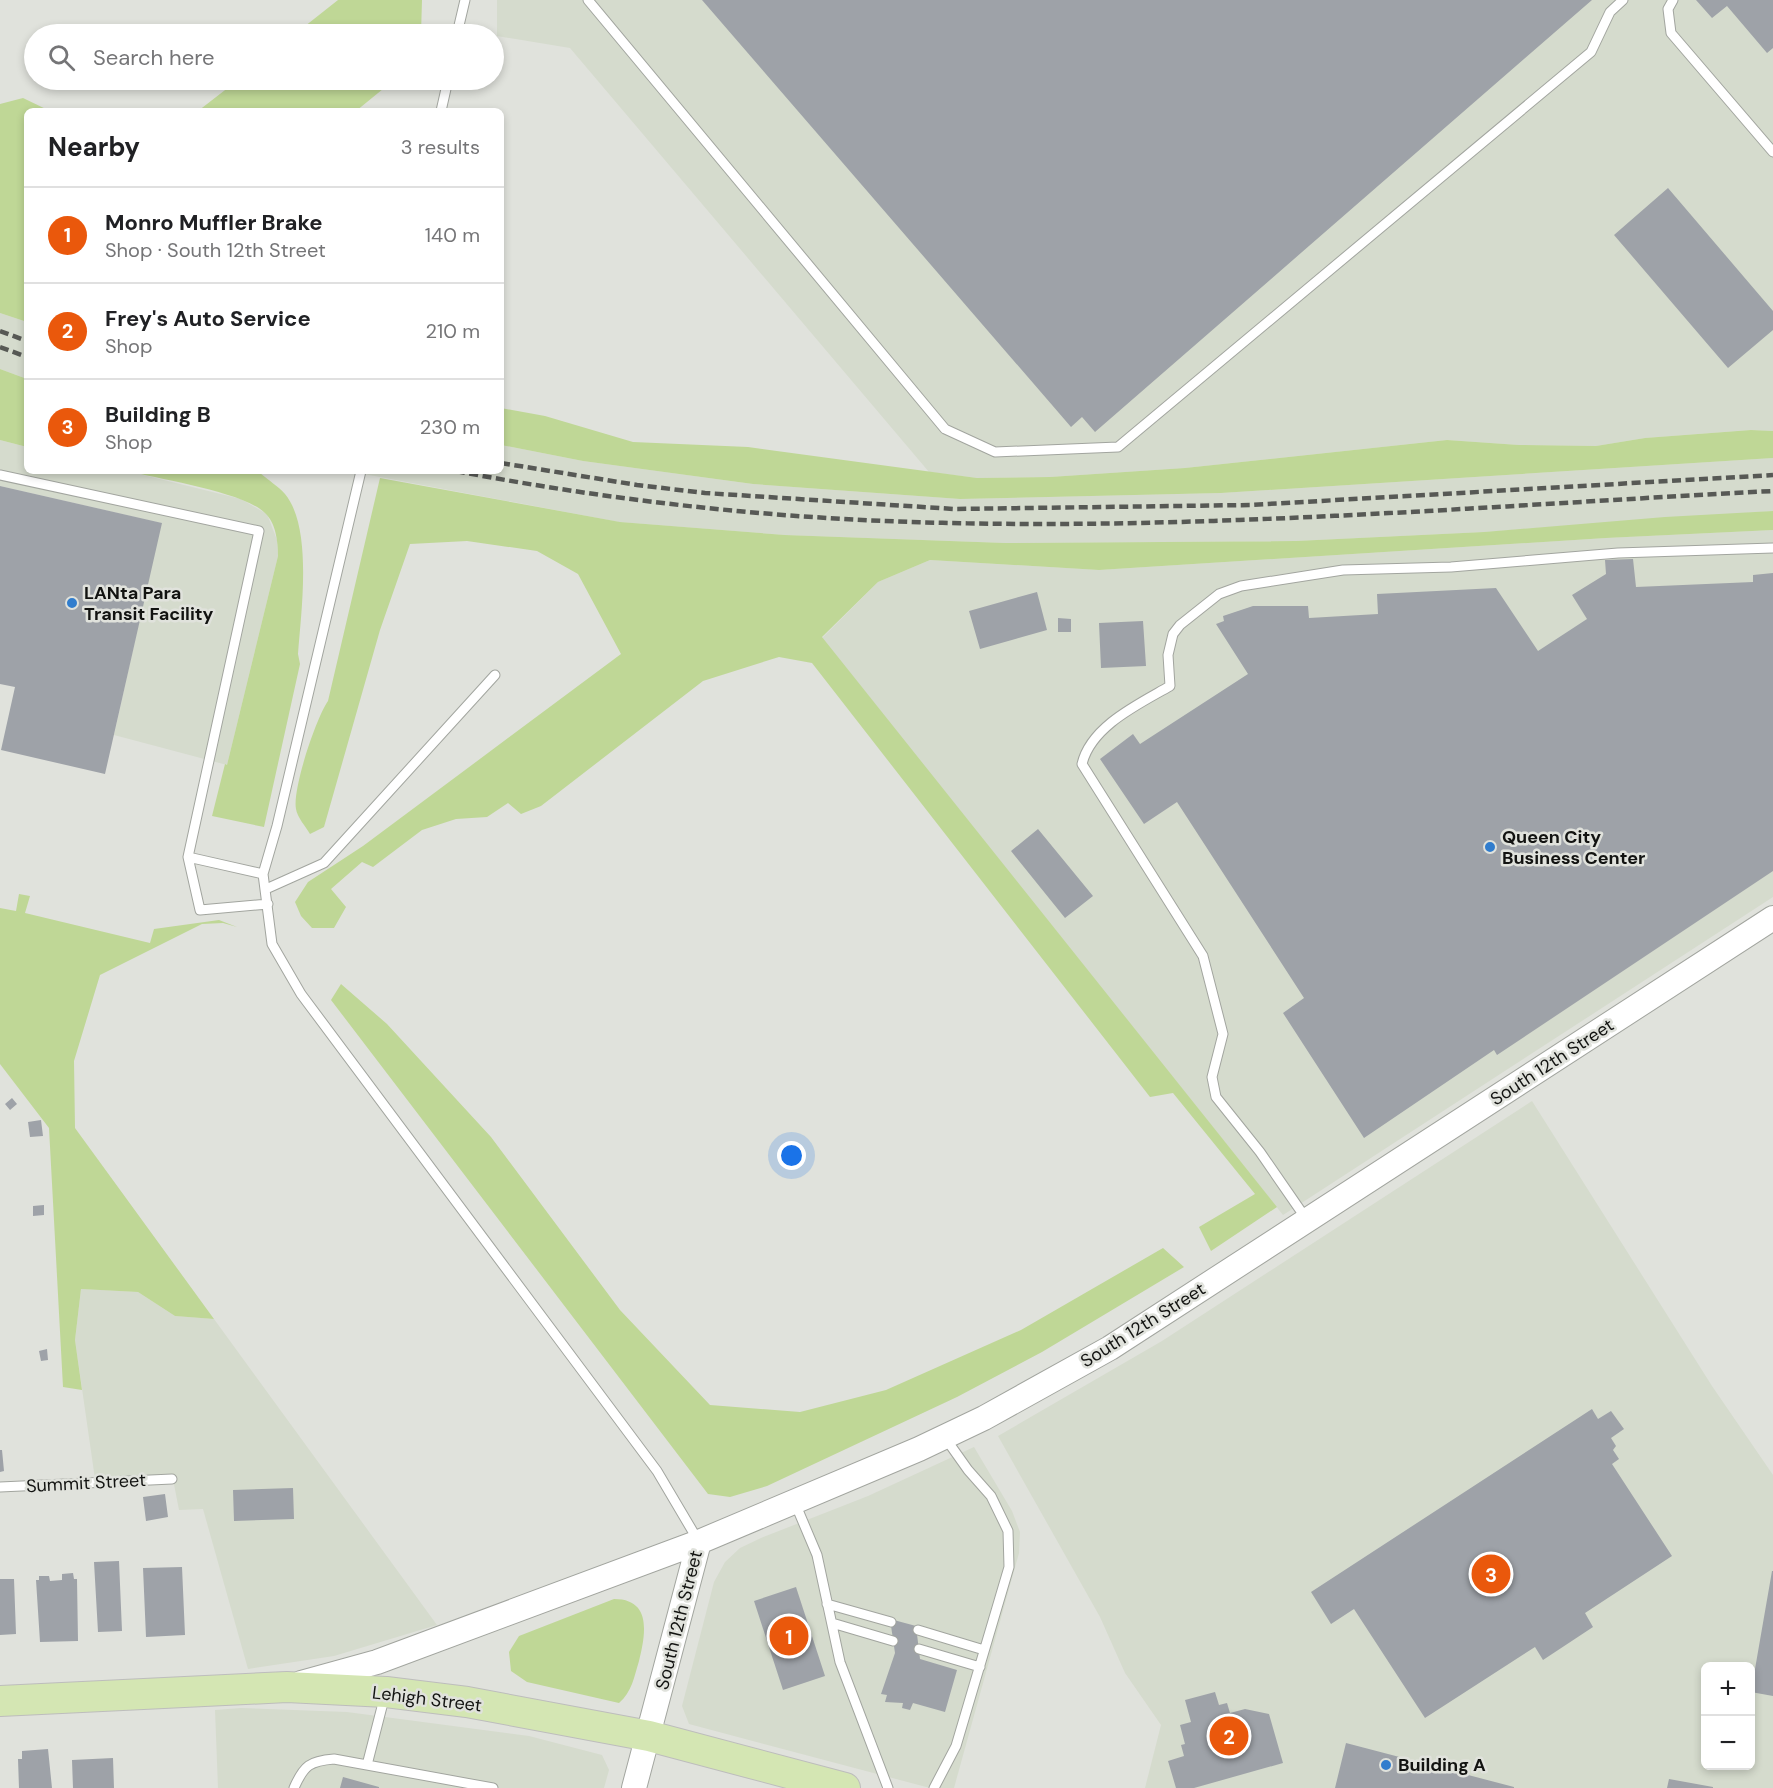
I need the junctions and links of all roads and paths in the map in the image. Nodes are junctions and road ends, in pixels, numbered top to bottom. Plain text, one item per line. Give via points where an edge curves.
1 (465, 0) edge
2 (588, 0) edge
3 (1623, 0) edge
4 (1673, 0) edge
5 (459, 24) edge
6 (445, 90) edge
7 (442, 108) edge
8 (1773, 152) edge
9 (361, 474) edge
10 (0, 475) edge
11 (1773, 548) edge
12 (495, 675) dead end
13 (188, 857) junction
14 (263, 874) junction
15 (266, 889) junction
16 (268, 904) junction
17 (1773, 918) edge
18 (1308, 1221) junction
19 (945, 1437) junction
20 (172, 1479) dead end
21 (0, 1487) edge
22 (795, 1503) junction
23 (699, 1542) junction
24 (827, 1604) junction
25 (891, 1622) dead end
26 (832, 1623) junction
27 (918, 1630) dead end
28 (893, 1641) dead end
29 (919, 1648) dead end
30 (984, 1650) junction
31 (980, 1667) junction
32 (287, 1687) junction
33 (386, 1692) junction
34 (0, 1701) edge
35 (650, 1736) junction
36 (367, 1765) junction
37 (294, 1788) edge
38 (493, 1788) edge
39 (634, 1788) edge
40 (845, 1788) edge
41 (888, 1788) edge
42 (934, 1788) edge

1 - 5 lane
2 - 3 lane via 945,429 995,452 1118,447 1591,52 1610,12
4 - 8 lane via 1668,9 1671,33
6 - 7 lane
9 - 14 lane
10 - 13 lane via 259,531
11 - 18 lane via 1343,570 1241,586 1219,594 1173,634 1168,655 1170,686 1105,728 1085,750 1082,764 1203,956 1223,1034 1212,1077 1216,1097
12 - 15 lane via 324,863
13 - 14 lane
13 - 16 lane via 200,910
14 - 15 lane
15 - 16 lane
16 - 23 lane via 272,944 301,994 657,1471
17 - 18 street, South 12th Street
18 - 19 street, South 12th Street via 1110,1348
19 - 22 street, South 12th Street
19 - 30 lane via 992,1496 1008,1531 1009,1567
20 - 21 lane, Summit Street
22 - 23 street, South 12th Street
22 - 24 lane via 816,1555
23 - 32 street via 377,1662
23 - 35 street, South 12th Street
24 - 25 lane
24 - 26 lane
26 - 28 lane
26 - 41 lane via 840,1662
27 - 30 lane
29 - 31 lane
30 - 31 lane
31 - 42 lane via 956,1746
32 - 33 main road, Lehigh Street
32 - 34 main road, Lehigh Street
33 - 35 main road, Lehigh Street via 467,1702
33 - 36 lane
35 - 39 street, South 12th Street
35 - 40 main road, Lehigh Street
36 - 37 lane via 334,1759 313,1761 300,1774
36 - 38 lane

